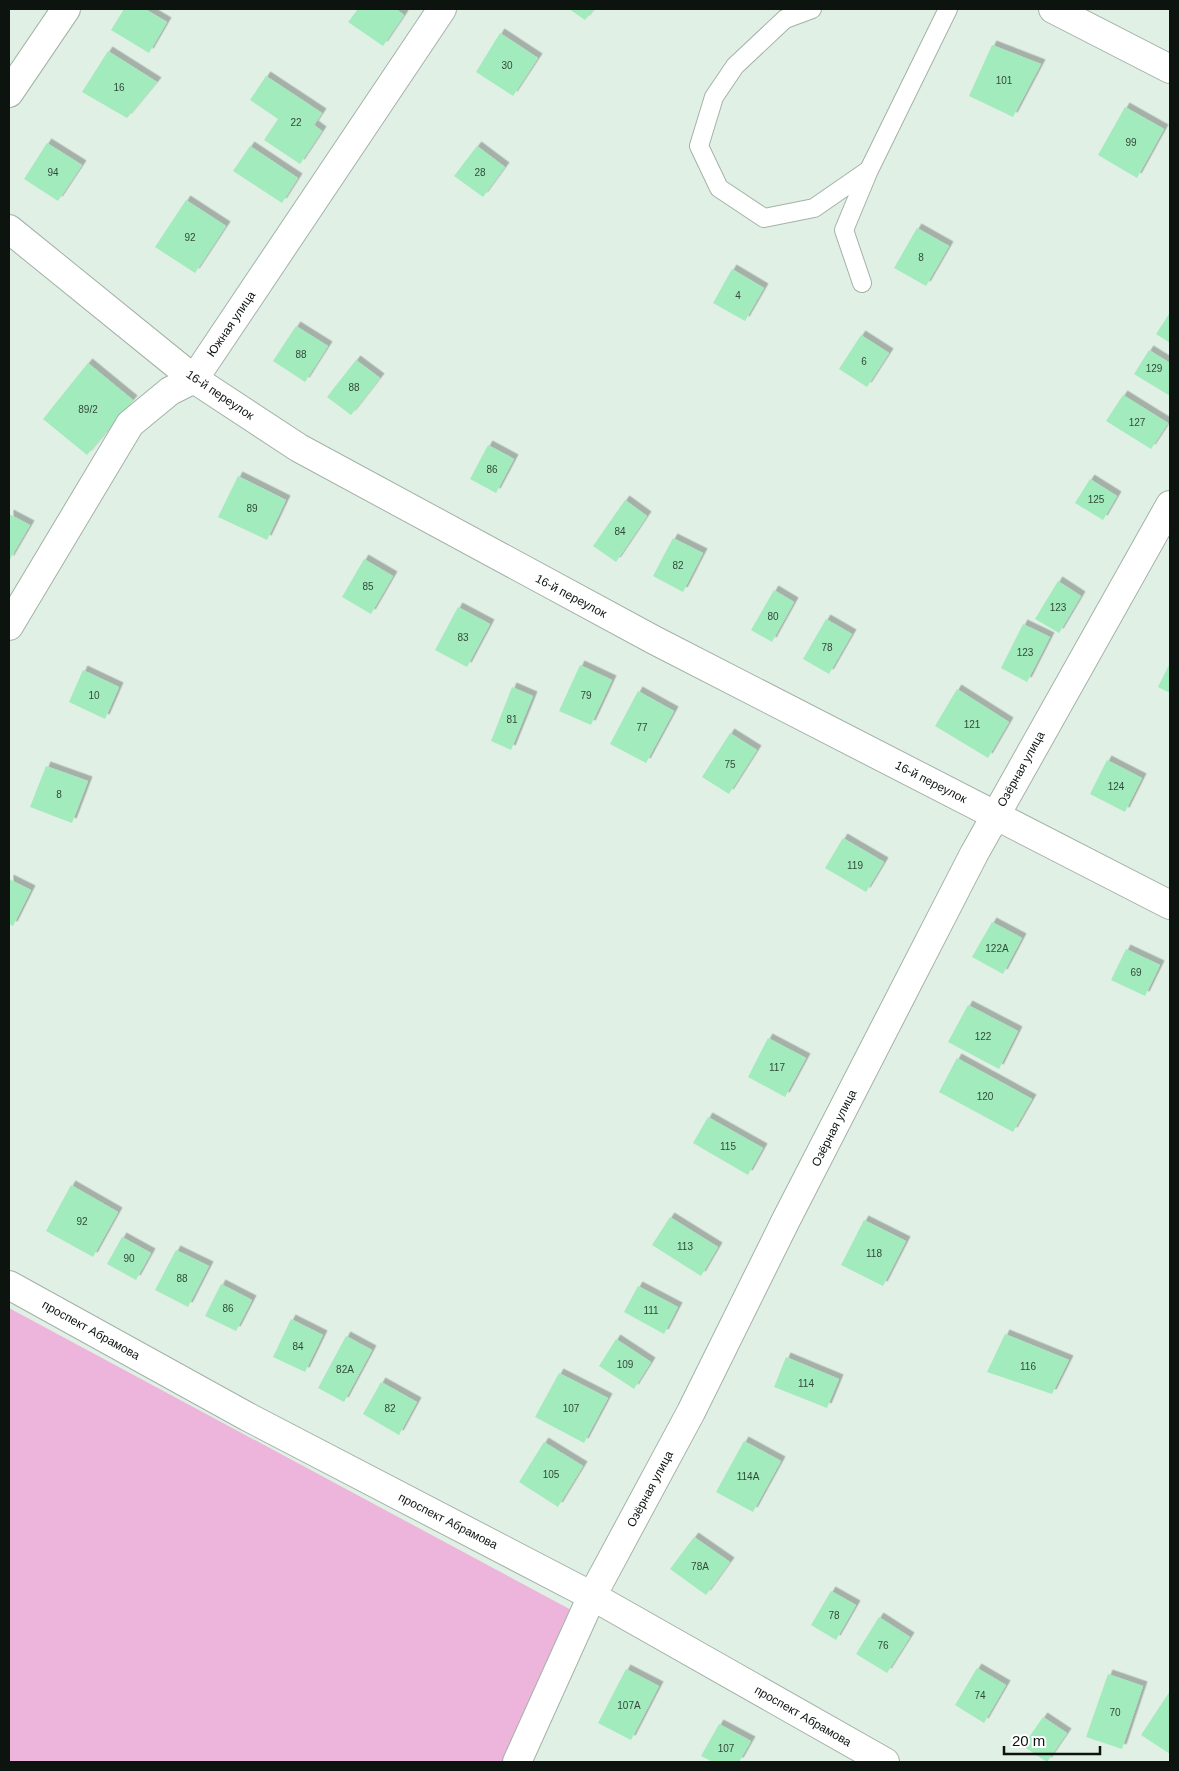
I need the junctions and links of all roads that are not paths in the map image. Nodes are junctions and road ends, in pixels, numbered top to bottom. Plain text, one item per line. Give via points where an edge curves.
1 (66, 9) edge
2 (442, 9) edge
3 (812, 9) edge
4 (948, 9) edge
5 (1053, 9) edge
6 (1170, 69) edge
7 (9, 93) edge
8 (869, 170) junction
9 (9, 229) edge
10 (862, 283) dead end
11 (194, 379) junction
12 (1170, 504) edge
13 (9, 626) edge
14 (995, 815) junction
15 (1170, 905) edge
16 (9, 1285) edge
17 (592, 1596) junction
18 (517, 1762) edge
19 (885, 1762) edge

1 - 7 street
2 - 11 street, Южная улица
3 - 8 lane via 785,20 735,66 714,98 699,146 719,188 764,218 814,208
4 - 8 lane
5 - 6 street
8 - 10 lane via 844,230
9 - 11 street, 16-й переулок
11 - 13 street, Южная улица via 170,391 130,424
11 - 14 street, 16-й переулок via 299,448 654,640
12 - 14 street, Озёрная улица
14 - 15 street, 16-й переулок
14 - 17 street, Озёрная улица via 691,1412
16 - 17 street, проспект Абрамова via 248,1417
17 - 18 street, Озёрная улица
17 - 19 street, проспект Абрамова

